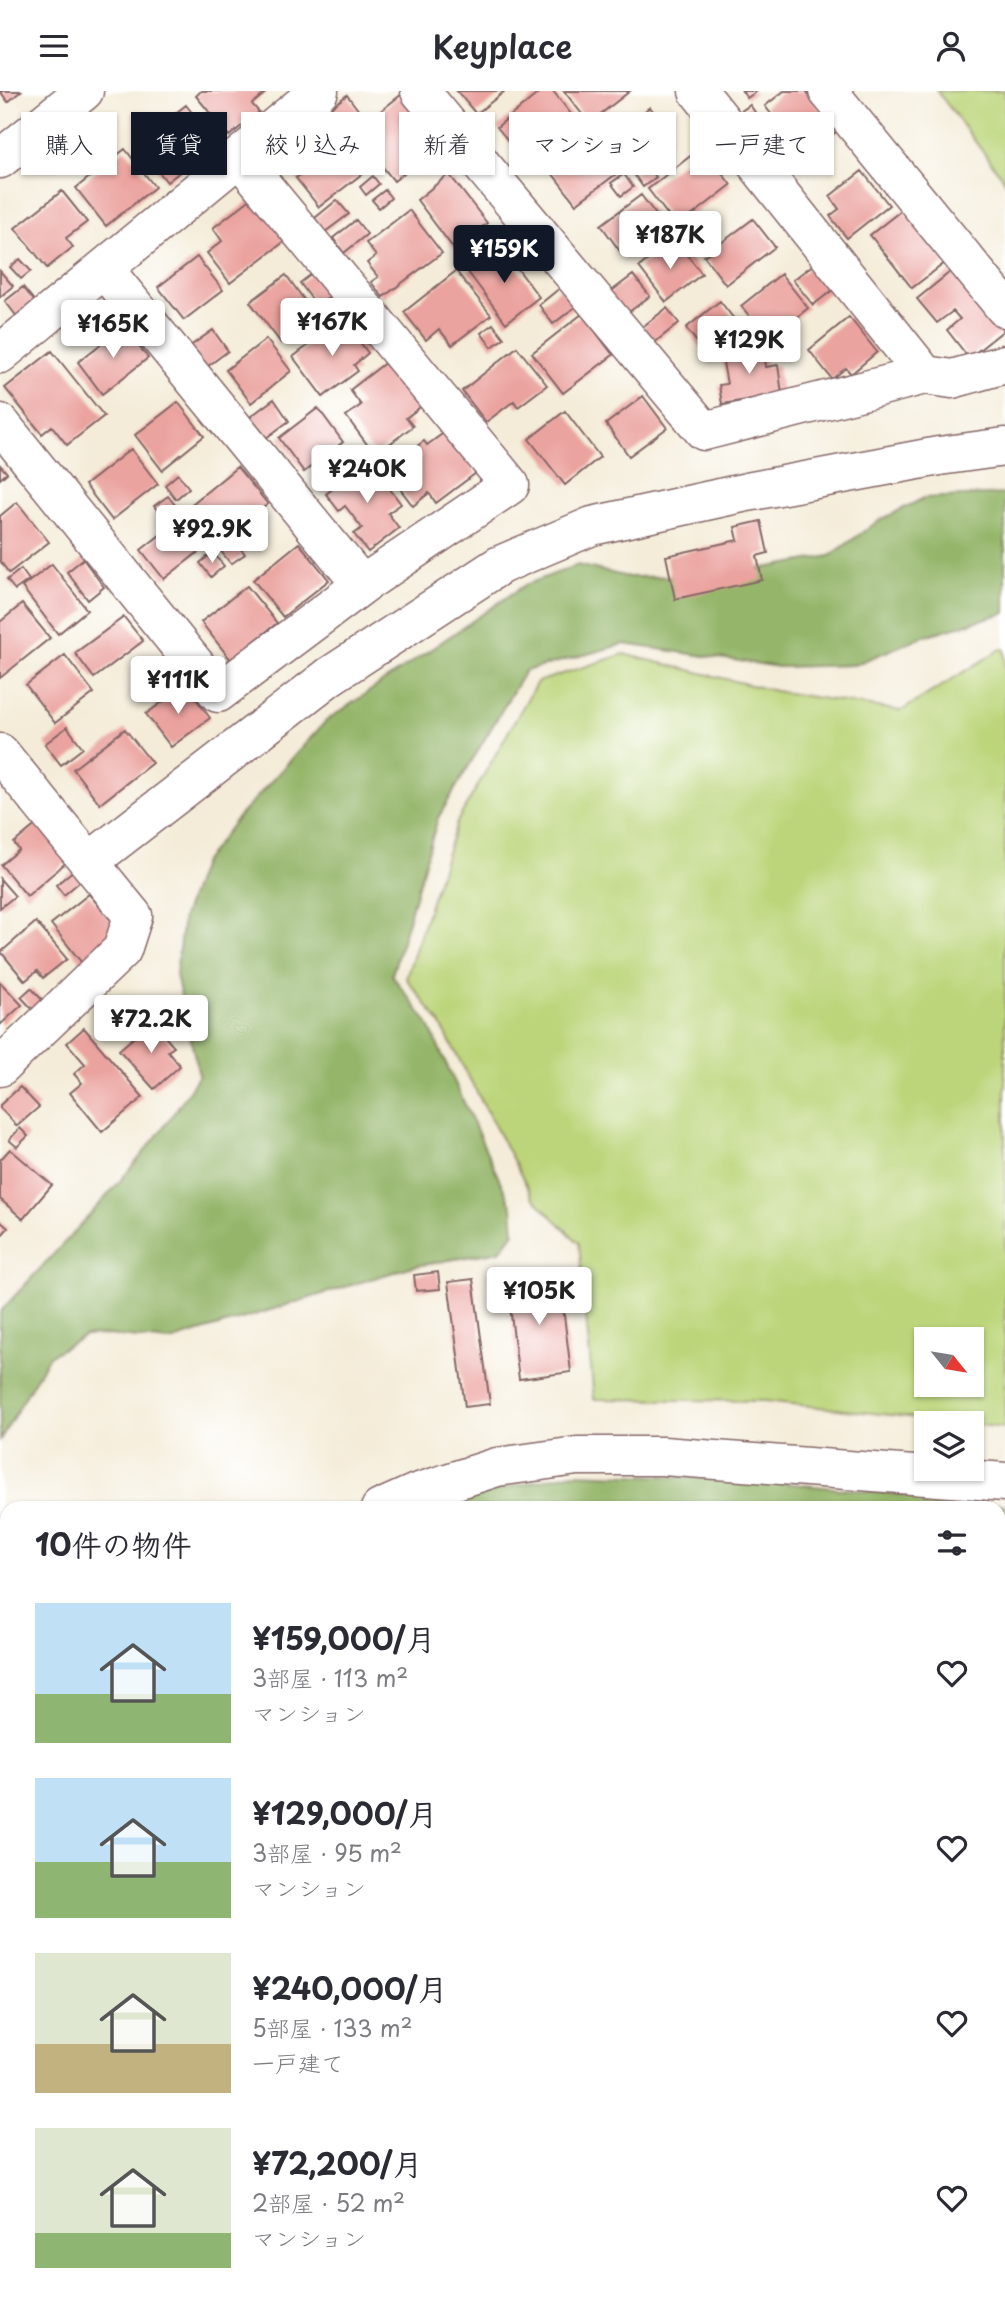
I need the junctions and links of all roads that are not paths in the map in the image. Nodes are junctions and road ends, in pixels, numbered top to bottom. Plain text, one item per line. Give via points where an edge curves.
1 (84, 91) edge
2 (319, 91) edge
3 (419, 91) edge
4 (698, 91) edge
5 (828, 91) edge
6 (239, 157) junction
7 (0, 159) edge
8 (104, 269) junction
9 (1005, 308) edge
10 (0, 354) edge
11 (1005, 364) edge
12 (925, 375) junction
13 (0, 423) edge
14 (1005, 447) edge
15 (362, 585) junction
16 (3, 763) edge
17 (89, 862) junction
18 (0, 1067) edge
19 (1005, 1482) edge
20 (398, 1501) edge

1 - 7 street
2 - 6 street
3 - 12 street via 704,431
4 - 12 street
5 - 9 street
6 - 8 street
6 - 15 street via 510,485
8 - 10 street
8 - 15 street
11 - 12 street via 952,379
13 - 15 street via 218,693
14 - 17 street via 747,492 592,526 500,565 330,676
16 - 17 street
17 - 18 street via 133,916 122,950
19 - 20 street via 663,1456 577,1456 497,1467

